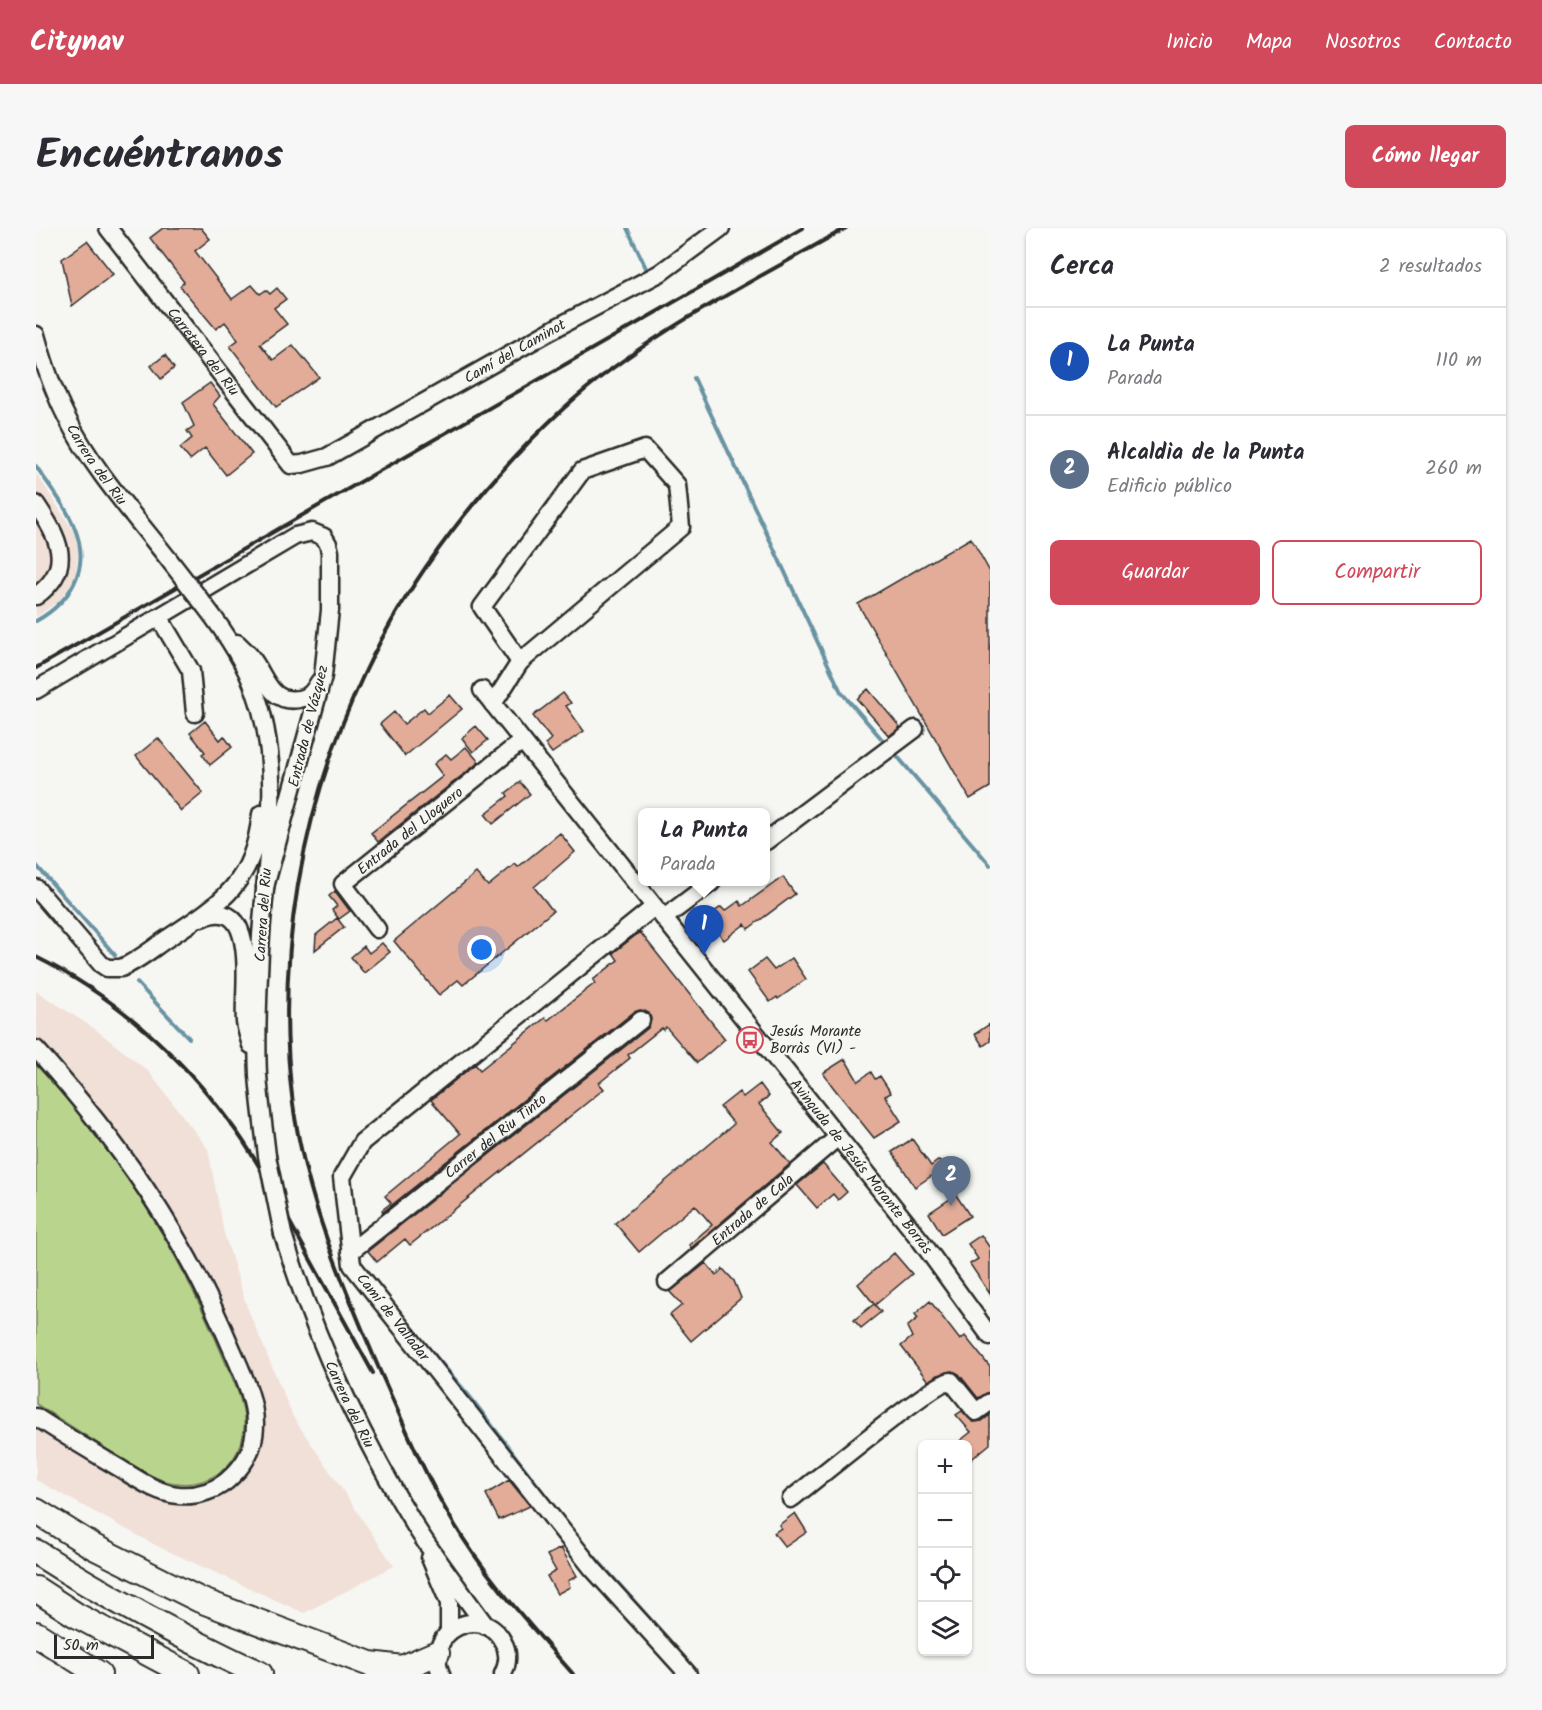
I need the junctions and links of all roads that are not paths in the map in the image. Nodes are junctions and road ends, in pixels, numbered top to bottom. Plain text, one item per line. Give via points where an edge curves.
1 (108, 228) edge
2 (721, 228) edge
3 (36, 335) edge
4 (302, 464) joint
5 (36, 504) edge
6 (36, 596) edge
7 (159, 617) junction
8 (224, 632) junction
9 (520, 662) junction
10 (322, 676) junction
11 (36, 690) edge
12 (482, 690) dead end
13 (493, 704) junction
14 (195, 713) dead end
15 (915, 729) dead end
16 (522, 741) junction
17 (268, 744) junction
18 (770, 837) edge
19 (638, 886) edge
20 (638, 886) edge
21 (705, 886) edge
22 (265, 887) junction
23 (36, 888) edge
24 (659, 912) junction
25 (195, 921) junction
26 (377, 929) dead end
27 (641, 1020) dead end
28 (36, 1049) edge
29 (258, 1077) junction
30 (838, 1137) junction
31 (350, 1252) junction
32 (667, 1282) dead end
33 (990, 1336) edge
34 (990, 1402) edge
35 (36, 1417) edge
36 (790, 1499) dead end
37 (36, 1511) edge
38 (418, 1530) junction
39 (36, 1552) edge
40 (36, 1589) edge
41 (486, 1626) junction
42 (36, 1634) edge
43 (442, 1653) edge
44 (505, 1668) edge
45 (99, 1674) edge
46 (187, 1674) edge
47 (260, 1674) edge
48 (520, 1674) edge
49 (688, 1674) edge

1 - 4 street, Carretera del Riu via 291,465
2 - 4 street, Camí del Caminot via 660,273 327,457
3 - 8 street, Carrera del Riu, bridge via 67,419 99,471
5 - 6 street via 56,536 60,558 50,585
7 - 10 street, Entrada de Vázquez via 295,536 318,533 328,544 331,584
7 - 11 street, Entrada de Vázquez
7 - 14 street via 191,671
8 - 10 street via 252,658 271,691 282,699 305,698 315,691
8 - 17 street, Carrera del Riu via 255,691
9 - 9 street via 482,607 582,471 645,449 677,485 681,527
9 - 13 street
10 - 22 street, Entrada de Vázquez
12 - 13 street, Avinguda de Jesús Morante Borràs
13 - 16 street, Avinguda de Jesús Morante Borràs
15 - 18 street
16 - 20 street, Avinguda de Jesús Morante Borràs
16 - 26 street, Entrada del Lloquero via 344,884
17 - 22 street, Carrera del Riu via 271,817
17 - 25 street via 252,857 226,896
19 - 24 street, Avinguda de Jesús Morante Borràs
21 - 24 street, Camí de Valladar
22 - 29 street, Carrera del Riu
23 - 25 street via 107,968 127,965
24 - 30 street, Avinguda de Jesús Morante Borràs
24 - 31 street, Camí de Valladar via 362,1142 342,1177
25 - 29 street via 222,914 241,929 245,1023
27 - 31 street, Carrer del Riu Tinto
28 - 35 street via 108,1134 192,1263 254,1408 254,1440 241,1467 230,1479 206,1492 179,1495 154,1489
29 - 38 street, Carrera del Riu, bridge via 267,1156 283,1234 307,1309 368,1441
30 - 32 street, Entrada de Cala
30 - 33 street, Avinguda de Jesús Morante Borràs
31 - 49 street, Camí de Valladar via 352,1265 365,1284 585,1559
34 - 36 street via 976,1413 951,1381 946,1381
37 - 43 highway via 94,1547 200,1600 370,1664 402,1668
38 - 41 street, Carrera del Riu
38 - 43 street, Carrera del Riu via 449,1603
39 - 47 highway via 88,1586
40 - 46 highway via 76,1615
41 - 43 street via 466,1623
41 - 44 street, Carrera del Riu via 505,1644
42 - 45 highway
44 - 48 street

